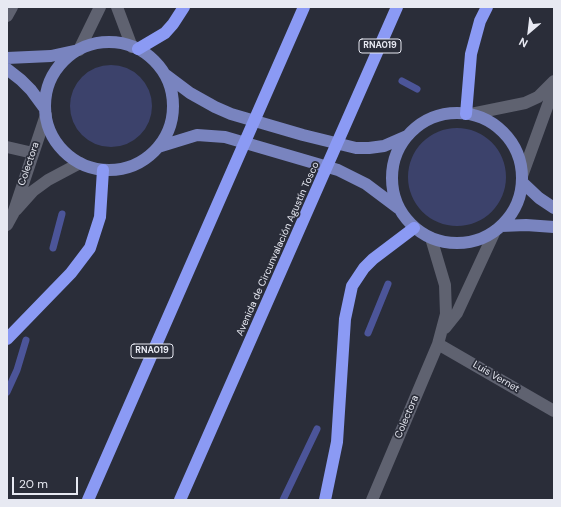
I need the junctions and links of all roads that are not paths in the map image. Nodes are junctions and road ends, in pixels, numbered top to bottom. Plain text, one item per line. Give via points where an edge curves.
1 (12, 7) edge
2 (100, 7) edge
3 (117, 7) edge
4 (184, 7) edge
5 (304, 7) edge
6 (397, 7) edge
7 (486, 7) edge
8 (7, 16) edge
9 (135, 48) junction
10 (77, 50) junction
11 (7, 58) edge
12 (7, 69) edge
13 (165, 74) junction
14 (554, 81) edge
15 (554, 88) edge
16 (45, 112) junction
17 (469, 114) junction
18 (550, 114) edge
19 (407, 136) junction
20 (7, 147) edge
21 (158, 147) junction
22 (33, 153) junction
23 (80, 163) junction
24 (103, 170) junction
25 (522, 179) junction
26 (554, 208) edge
27 (401, 210) junction
28 (10, 219) edge
29 (414, 228) junction
30 (498, 228) junction
31 (554, 228) edge
32 (431, 238) junction
33 (7, 339) edge
34 (439, 339) junction
35 (554, 411) edge
36 (377, 498) edge
37 (88, 500) edge
38 (180, 500) edge
39 (325, 500) edge

1 - 8 street
2 - 10 street
3 - 9 street
4 - 9 highway via 164,33
5 - 37 highway, RNA019
6 - 38 highway, Avenida de Circunvalación Agustín Tosco / RNA019
7 - 17 highway via 472,54
9 - 10 main road via 118,42 105,42
9 - 13 main road via 152,58
10 - 11 main road via 51,56
10 - 16 main road via 62,62 53,75 47,92
12 - 16 main road via 26,85
13 - 19 main road via 190,93 215,107 303,135 356,148 384,146
13 - 21 main road via 172,92 173,115 170,127
14 - 17 street via 538,97 525,103
15 - 18 street
16 - 22 street, Colectora
16 - 23 main road via 54,139 66,153
17 - 19 main road via 436,116 420,124
17 - 25 main road via 493,124 510,140 520,162
18 - 25 street
19 - 27 main road via 397,152 392,169 392,187 396,204
20 - 22 street
21 - 24 main road via 138,163 115,170
21 - 27 main road via 197,135 225,137 338,170 366,184
22 - 28 street, Colectora
23 - 24 main road
23 - 28 street, Colectora via 33,191
24 - 33 highway via 100,217 90,248 71,273
25 - 26 main road via 539,198
25 - 30 main road via 519,200
27 - 29 main road
29 - 32 main road
29 - 39 highway via 373,259 352,286 345,319 337,442
30 - 31 main road via 526,225
30 - 32 main road via 476,240 461,243
30 - 34 street, Colectora via 457,313
32 - 34 street, Colectora via 446,297 446,314
34 - 35 street, Luis Vernet
34 - 36 street, Colectora

